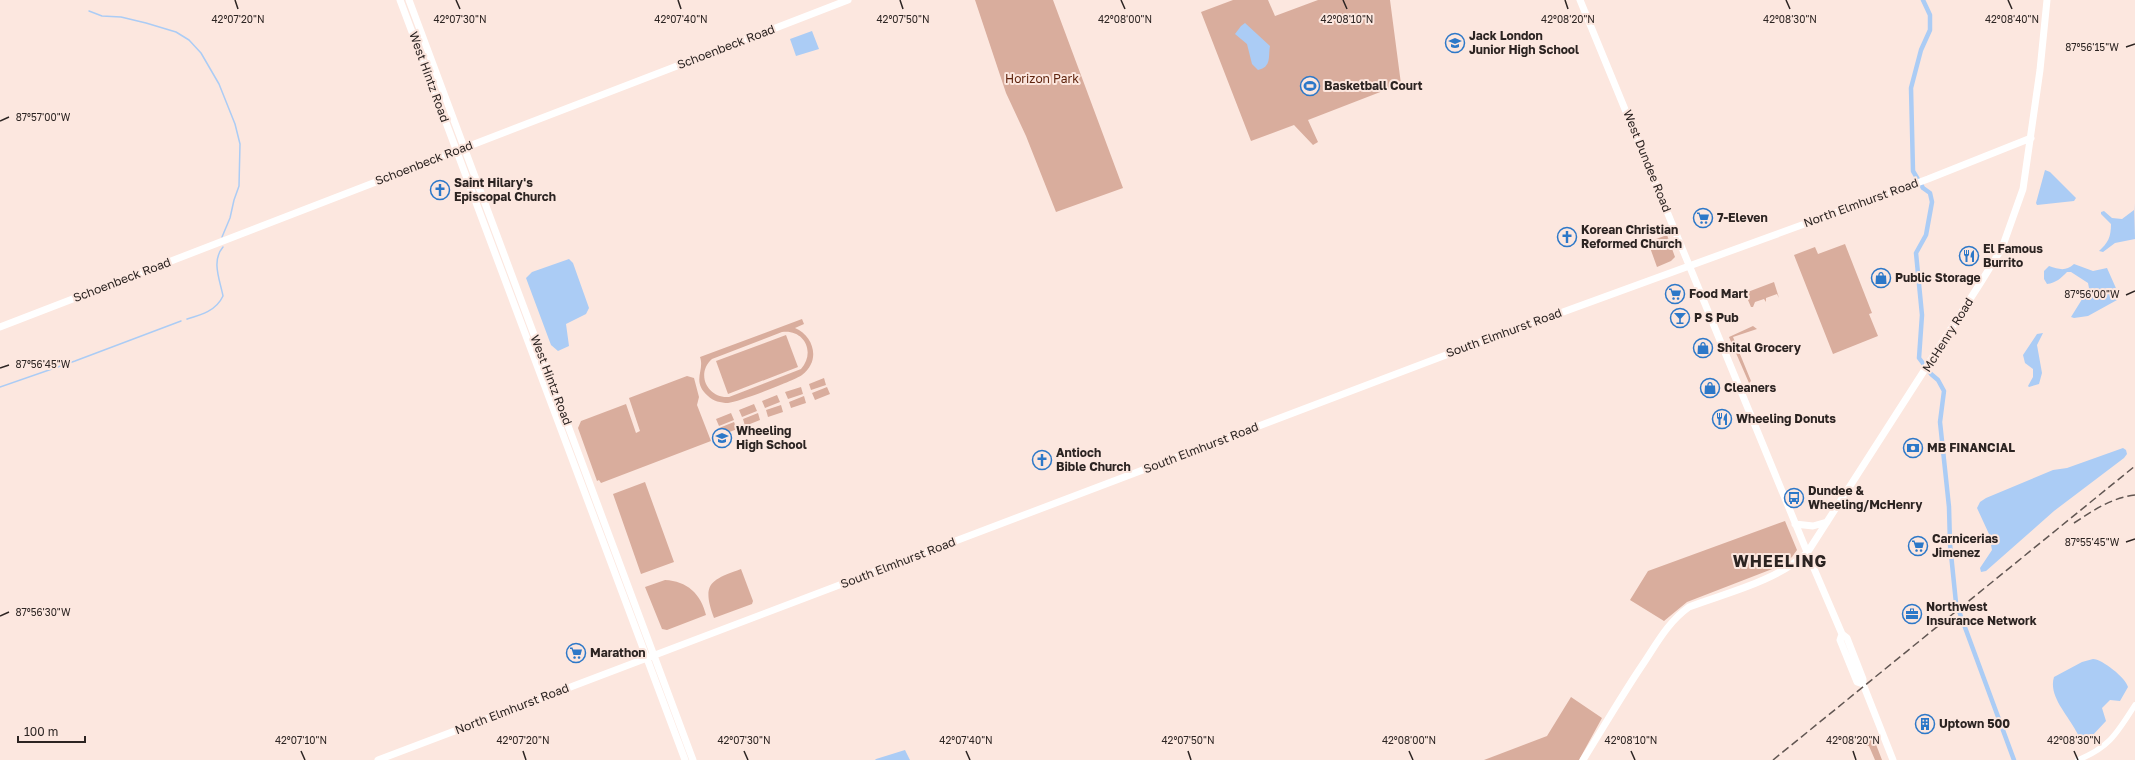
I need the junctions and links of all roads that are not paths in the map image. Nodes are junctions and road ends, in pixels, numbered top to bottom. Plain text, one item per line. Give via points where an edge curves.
1 (400, 0) edge
2 (409, 0) edge
3 (848, 0) edge
4 (1580, 0) edge
5 (2047, 0) edge
6 (2031, 138) junction
7 (460, 150) junction
8 (1690, 265) junction
9 (0, 327) edge
10 (1827, 522) junction
11 (1795, 524) junction
12 (1807, 553) junction
13 (649, 656) junction
14 (2135, 705) edge
15 (378, 760) edge
16 (685, 760) edge
17 (693, 760) edge
18 (1583, 760) edge
19 (1893, 760) edge
20 (2078, 760) edge

1 - 7 main road, West Hintz Road
2 - 7 main road, West Hintz Road
3 - 7 main road, Schoenbeck Road
4 - 8 main road, West Dundee Road
5 - 6 main road, McHenry Road
6 - 8 main road, North Elmhurst Road
6 - 10 main road, McHenry Road via 2023,189 2002,248 1925,373
7 - 9 main road, Schoenbeck Road
7 - 13 main road, West Hintz Road
8 - 11 main road, West Dundee Road
8 - 13 main road, South Elmhurst Road via 1511,330
10 - 11 main road via 1813,526
10 - 12 main road, McHenry Road
11 - 12 main road, West Dundee Road
12 - 18 main road, McHenry Road via 1795,564 1770,578 1689,607 1677,615 1668,625
12 - 19 main road, West Dundee Road via 1842,634 1847,638
13 - 15 main road, North Elmhurst Road
13 - 16 main road, West Hintz Road
13 - 17 main road, West Hintz Road
14 - 20 street via 2115,737 2105,746

